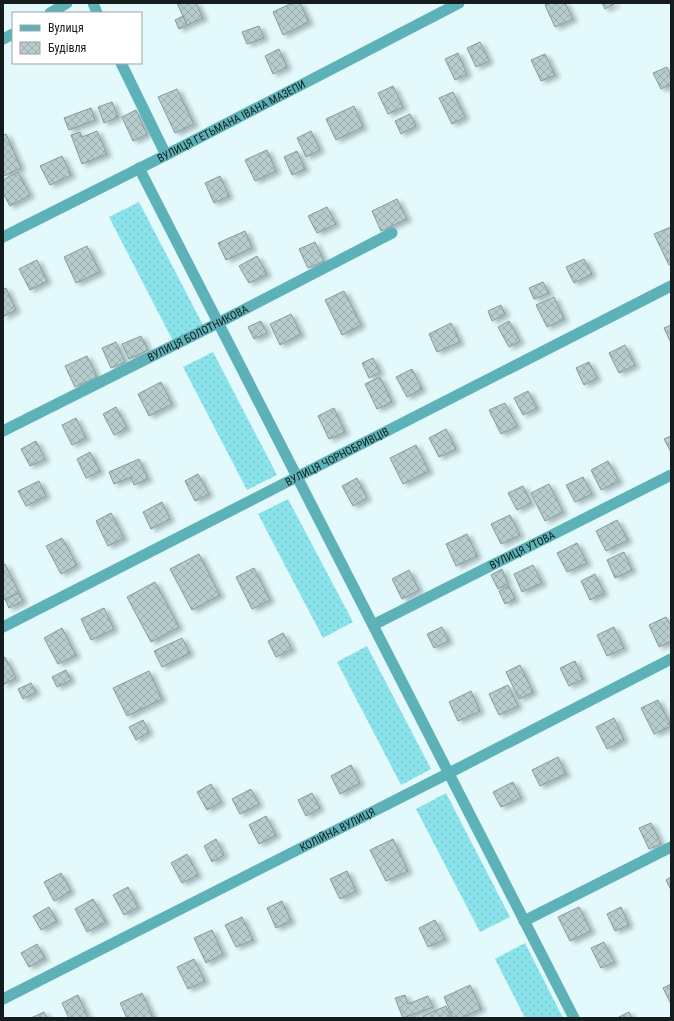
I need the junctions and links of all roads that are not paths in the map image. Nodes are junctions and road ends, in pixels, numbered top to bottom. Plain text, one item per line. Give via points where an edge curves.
1 (67, 3) edge
2 (92, 3) edge
3 (459, 3) edge
4 (52, 12) edge
5 (96, 12) edge
6 (12, 34) edge
7 (3, 39) edge
8 (121, 64) edge
9 (166, 155) junction
10 (139, 168) junction
11 (392, 232) dead end
12 (3, 237) edge
13 (671, 286) edge
14 (218, 323) junction
15 (3, 431) edge
16 (671, 474) edge
17 (297, 478) junction
18 (373, 625) junction
19 (3, 627) edge
20 (671, 659) edge
21 (449, 773) junction
22 (671, 847) edge
23 (524, 921) junction
24 (3, 999) edge
25 (574, 1018) edge

1 - 4 street
2 - 5 street
3 - 9 street, ВУЛИЦЯ ГЕТЬМАНА ІВАНА МАЗЕПИ
6 - 7 street
8 - 9 street
9 - 10 street, ВУЛИЦЯ ГЕТЬМАНА ІВАНА МАЗЕПИ
10 - 12 street, ВУЛИЦЯ ГЕТЬМАНА ІВАНА МАЗЕПИ
10 - 14 street
11 - 14 street, ВУЛИЦЯ БОЛОТНИКОВА
13 - 17 street, ВУЛИЦЯ ЧОРНОБРИВЦІВ
14 - 15 street, ВУЛИЦЯ БОЛОТНИКОВА
14 - 17 street
16 - 18 street, ВУЛИЦЯ УТОВА
17 - 18 street
17 - 19 street, ВУЛИЦЯ ЧОРНОБРИВЦІВ
18 - 21 street
20 - 21 street, КОЛІЙНА ВУЛИЦЯ
21 - 23 street
21 - 24 street, КОЛІЙНА ВУЛИЦЯ
22 - 23 street
23 - 25 street

